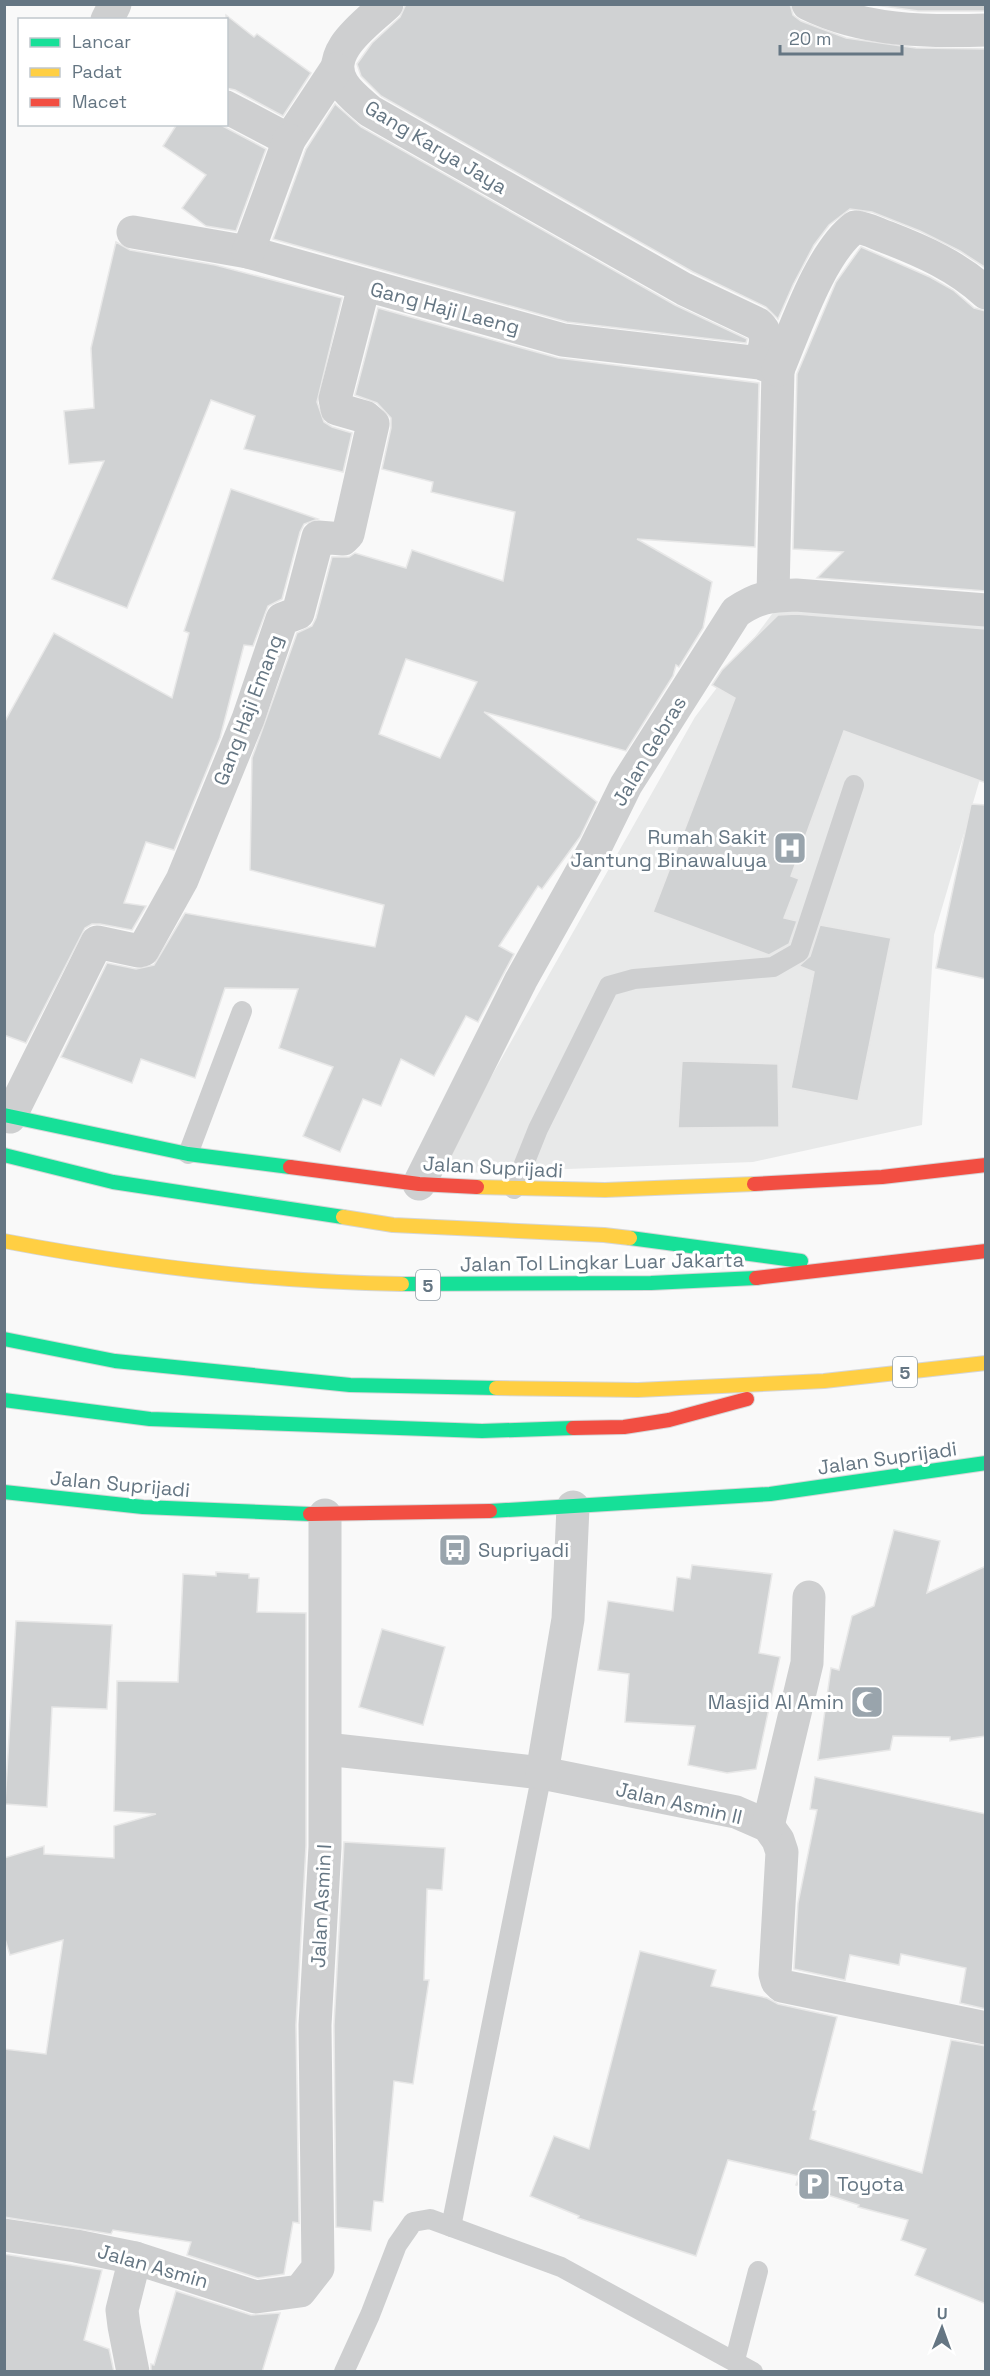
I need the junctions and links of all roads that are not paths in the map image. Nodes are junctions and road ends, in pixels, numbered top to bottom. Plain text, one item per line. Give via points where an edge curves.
1 (115, 4) edge
2 (387, 4) edge
3 (808, 4) edge
4 (108, 18) edge
5 (986, 30) edge
6 (336, 69) junction
7 (228, 108) edge
8 (289, 140) junction
9 (133, 232) dead end
10 (248, 252) junction
11 (364, 286) junction
12 (986, 293) edge
13 (769, 367) junction
14 (773, 596) junction
15 (986, 610) edge
16 (854, 785) dead end
17 (242, 1011) dead end
18 (7, 1116) edge
19 (188, 1154) junction
20 (4, 1155) edge
21 (986, 1165) edge
22 (419, 1184) junction
23 (514, 1189) junction
24 (4, 1240) edge
25 (986, 1251) edge
26 (853, 1268) junction
27 (4, 1339) edge
28 (986, 1363) edge
29 (824, 1381) junction
30 (4, 1400) edge
31 (986, 1463) edge
32 (4, 1492) edge
33 (573, 1507) junction
34 (325, 1515) junction
35 (809, 1597) dead end
36 (326, 1749) junction
37 (543, 1773) junction
38 (768, 1826) junction
39 (986, 2028) edge
40 (451, 2227) junction
41 (4, 2235) edge
42 (135, 2258) junction
43 (758, 2271) dead end
44 (300, 2291) joint
45 (735, 2360) junction
46 (133, 2372) edge
47 (344, 2372) edge
48 (753, 2372) edge

1 - 4 street
2 - 6 street via 342,49
3 - 5 street via 866,24 923,31
6 - 8 street
6 - 13 street, Gang Karya Jaya via 343,85 370,111 684,290 758,324 766,336
7 - 8 street
8 - 10 street
9 - 10 street, Gang Haji Laeng
10 - 11 street, Gang Haji Laeng
11 - 13 street, Gang Haji Laeng via 564,340
11 - 18 street, Gang Haji Emang via 335,399 338,409 374,424 348,534 343,539 318,537 298,613 282,619 248,719 182,880 143,950 97,942
12 - 13 street via 970,278 927,254 872,230 855,227 846,233 825,264
13 - 14 street
14 - 15 street, Jalan Gebras
14 - 22 street, Jalan Gebras via 754,599 736,612 626,785 521,980
16 - 23 lane via 799,952 773,967 634,979 609,986 538,1129
17 - 19 lane
18 - 19 main road, Jalan Suprijadi
19 - 22 main road, Jalan Suprijadi
20 - 26 main road via 113,1182 393,1225 604,1235
21 - 23 main road, Jalan Suprijadi via 882,1177 738,1185
22 - 23 main road, Jalan Suprijadi
24 - 26 main road, Jalan Tol Lingkar Luar Jakarta / 5 via 88,1257 340,1283 458,1286 651,1283
25 - 26 main road, Jalan Tol Lingkar Luar Jakarta / 5
27 - 29 main road, 5 via 115,1361 350,1385 638,1390
28 - 29 main road, 5
29 - 30 main road via 669,1420 568,1430 482,1431 150,1419
31 - 33 main road, Jalan Suprijadi via 800,1491
32 - 34 main road, Jalan Suprijadi via 158,1508
33 - 34 main road, Jalan Suprijadi
33 - 37 street via 568,1619
34 - 36 street, Jalan Asmin I
35 - 38 street via 807,1663
36 - 37 street, Jalan Asmin II
36 - 44 street, Jalan Asmin I via 315,2025 318,2268
37 - 38 street, Jalan Asmin II via 736,1812
37 - 40 lane
38 - 39 street, Jalan Asmin II via 782,1852 775,1974 782,1986
40 - 45 lane via 561,2267
40 - 47 lane via 430,2219 412,2222 397,2246
41 - 42 street, Jalan Asmin
42 - 44 street, Jalan Asmin via 256,2297
42 - 46 street via 122,2310
43 - 45 lane
45 - 48 lane

